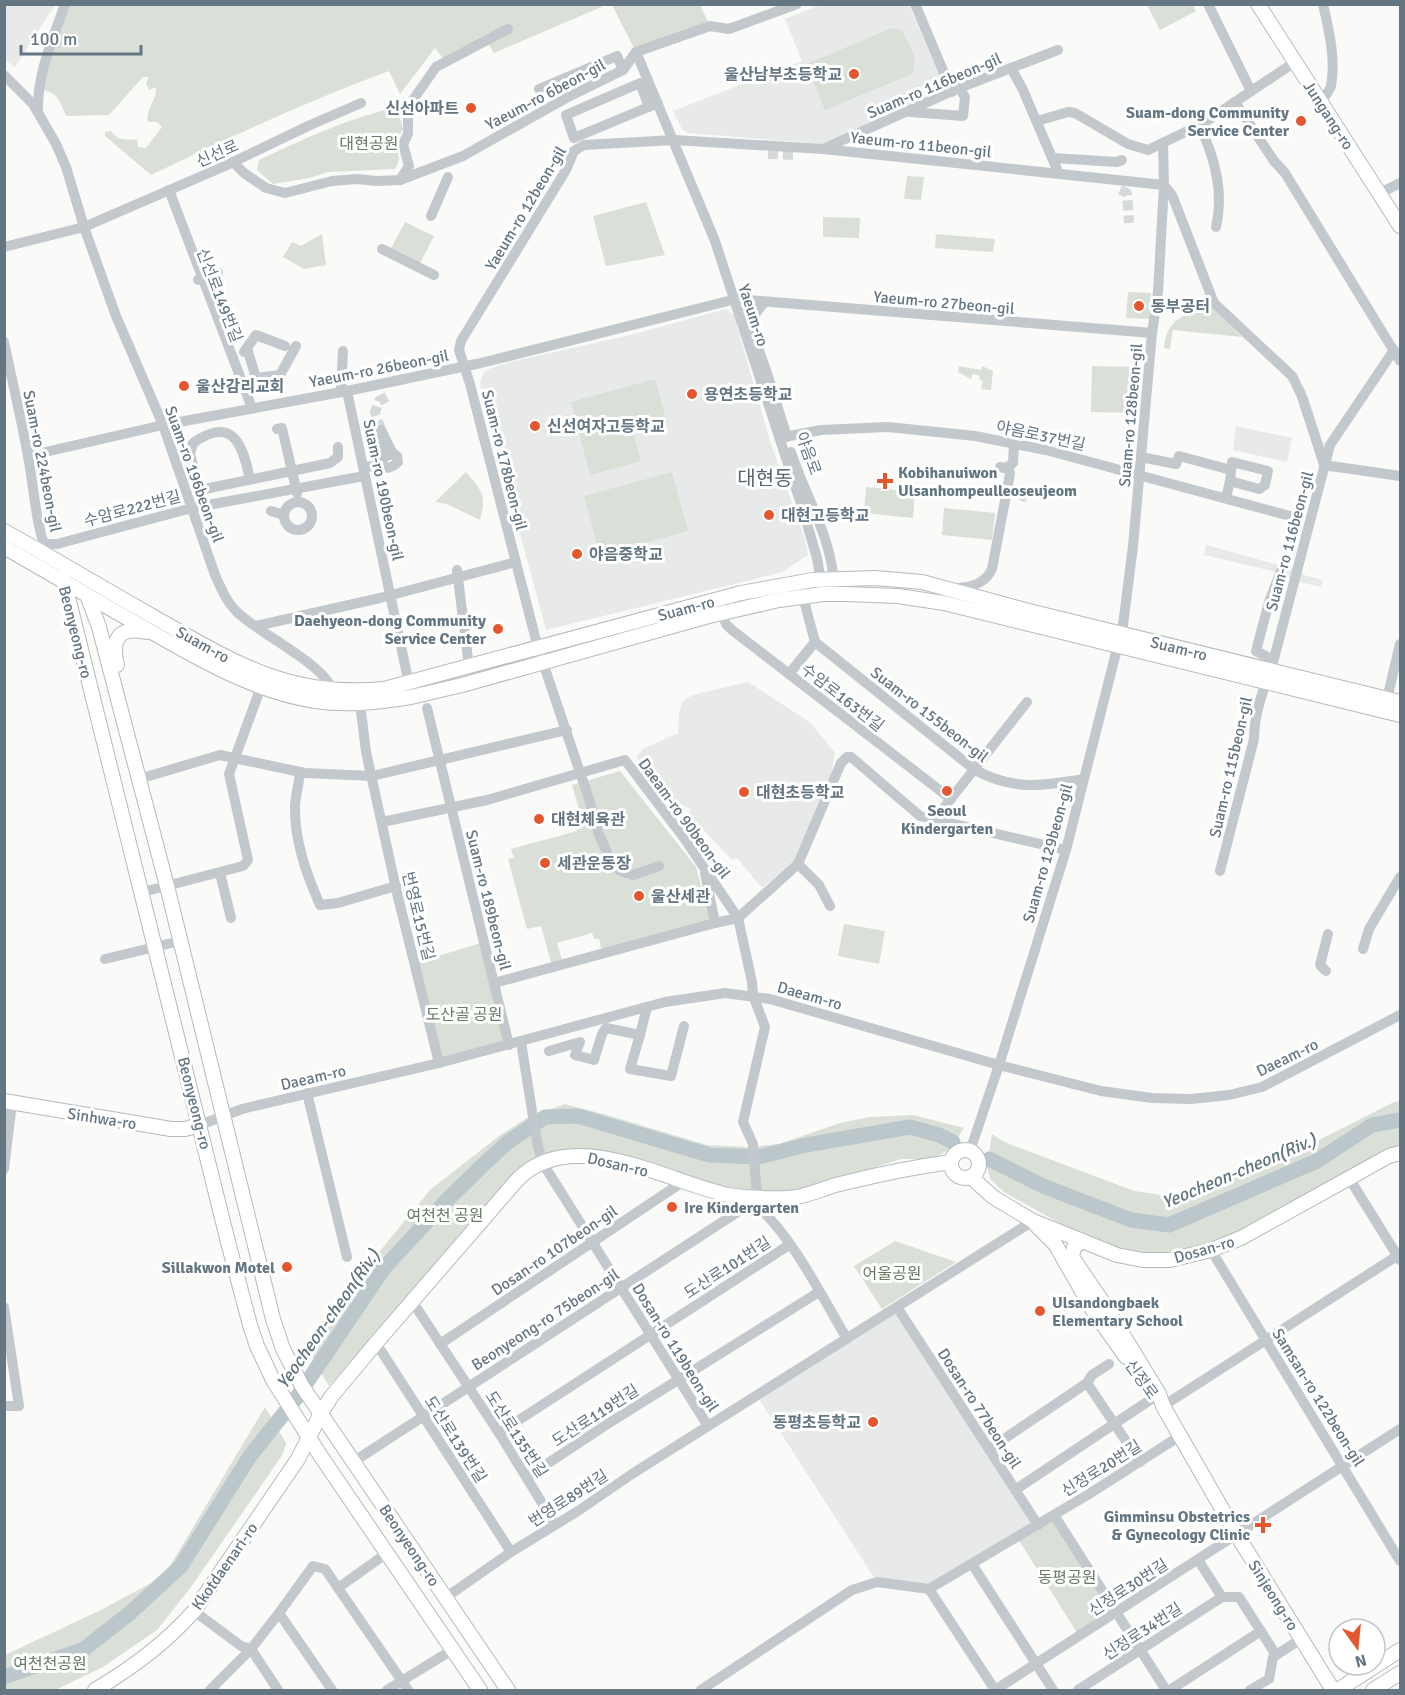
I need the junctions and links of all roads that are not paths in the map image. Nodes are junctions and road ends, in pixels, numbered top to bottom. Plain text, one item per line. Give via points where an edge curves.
1 (65, 4) edge
2 (797, 4) edge
3 (915, 4) edge
4 (1208, 4) edge
5 (1258, 4) edge
6 (1323, 4) edge
7 (767, 10) edge
8 (508, 29) dead end
9 (1058, 50) dead end
10 (636, 52) junction
11 (1295, 62) junction
12 (1011, 68) junction
13 (623, 70) junction
14 (4, 75) edge
15 (539, 89) dead end
16 (955, 90) junction
17 (1251, 91) junction
18 (1235, 102) junction
19 (1321, 102) junction
20 (362, 104) dead end
21 (654, 105) junction
22 (923, 109) junction
23 (38, 112) junction
24 (1036, 121) junction
25 (1199, 125) junction
26 (677, 141) junction
27 (1163, 144) junction
28 (823, 150) junction
29 (1053, 158) junction
30 (1122, 160) dead end
31 (233, 162) junction
32 (1059, 174) junction
33 (448, 177) dead end
34 (400, 180) junction
35 (1401, 183) edge
36 (1164, 185) junction
37 (167, 191) junction
38 (1380, 194) junction
39 (431, 216) dead end
40 (1401, 226) edge
41 (84, 227) junction
42 (1216, 227) dead end
43 (4, 248) edge
44 (382, 249) dead end
45 (218, 272) dead end
46 (434, 275) dead end
47 (201, 279) junction
48 (737, 300) junction
49 (764, 302) junction
50 (749, 323) junction
51 (1152, 333) junction
52 (4, 342) edge
53 (247, 348) junction
54 (1394, 350) junction
55 (343, 351) dead end
56 (233, 356) junction
57 (1401, 361) edge
58 (465, 366) junction
59 (347, 391) junction
60 (249, 409) junction
61 (163, 425) junction
62 (277, 429) dead end
63 (783, 437) junction
64 (1014, 444) junction
65 (338, 447) dead end
66 (28, 456) junction
67 (1141, 458) junction
68 (385, 459) dead end
69 (1324, 465) junction
70 (291, 471) junction
71 (364, 472) junction
72 (1140, 474) junction
73 (1401, 476) edge
74 (250, 480) junction
75 (295, 488) junction
76 (1226, 498) junction
77 (299, 502) junction
78 (192, 508) junction
79 (271, 511) dead end
80 (284, 515) junction
81 (1290, 516) dead end
82 (4, 531) edge
83 (4, 547) edge
84 (45, 550) junction
85 (516, 562) junction
86 (67, 567) junction
87 (1281, 571) dead end
88 (457, 574) junction
89 (827, 579) junction
90 (63, 581) junction
91 (940, 587) junction
92 (828, 594) junction
93 (88, 596) junction
94 (391, 596) junction
95 (803, 597) junction
96 (722, 614) junction
97 (256, 626) junction
98 (155, 634) junction
99 (1119, 640) junction
100 (815, 642) junction
101 (1401, 644) edge
102 (538, 648) junction
103 (108, 661) junction
104 (544, 662) junction
105 (85, 667) junction
106 (469, 667) junction
107 (1270, 671) junction
108 (789, 674) junction
109 (409, 684) junction
110 (261, 687) junction
111 (332, 690) junction
112 (427, 701) junction
113 (1394, 701) edge
114 (1027, 702) dead end
115 (360, 704) junction
116 (1401, 715) edge
117 (124, 723) junction
118 (567, 730) junction
119 (235, 759) junction
120 (440, 762) junction
121 (975, 770) junction
122 (300, 772) junction
123 (581, 773) junction
124 (372, 776) junction
125 (139, 779) junction
126 (1084, 779) junction
127 (951, 800) junction
128 (451, 807) junction
129 (935, 819) junction
130 (382, 822) junction
131 (1066, 850) junction
132 (798, 864) junction
133 (659, 866) dead end
134 (704, 869) junction
135 (1220, 871) dead end
136 (220, 873) junction
137 (1401, 877) edge
138 (167, 886) junction
139 (396, 886) junction
140 (143, 892) junction
141 (830, 906) dead end
142 (231, 918) dead end
143 (738, 918) junction
144 (715, 923) junction
145 (1328, 934) dead end
146 (180, 941) junction
147 (156, 946) junction
148 (1363, 949) dead end
149 (105, 959) dead end
150 (1326, 971) dead end
151 (494, 983) junction
152 (193, 995) junction
153 (753, 995) junction
154 (170, 1001) junction
155 (647, 1007) junction
156 (1401, 1015) edge
157 (684, 1026) dead end
158 (602, 1034) junction
159 (640, 1035) junction
160 (521, 1042) junction
161 (580, 1042) junction
162 (509, 1045) junction
163 (207, 1050) junction
164 (549, 1051) dead end
165 (183, 1056) junction
166 (439, 1063) junction
167 (999, 1065) junction
168 (307, 1093) junction
169 (8, 1102) edge
170 (223, 1116) junction
171 (200, 1125) junction
172 (972, 1146) junction
173 (1401, 1153) edge
174 (542, 1162) junction
175 (951, 1162) junction
176 (4, 1169) edge
177 (971, 1177) junction
178 (1349, 1178) junction
179 (684, 1181) junction
180 (755, 1199) junction
181 (1033, 1221) junction
182 (1060, 1232) junction
183 (1083, 1241) junction
184 (592, 1242) junction
185 (789, 1245) junction
186 (1211, 1250) junction
187 (1400, 1256) edge
188 (347, 1257) dead end
189 (1072, 1257) junction
190 (621, 1287) junction
191 (819, 1292) junction
192 (412, 1301) junction
193 (4, 1307) edge
194 (897, 1307) junction
195 (651, 1334) junction
196 (847, 1339) junction
197 (1266, 1339) junction
198 (376, 1342) junction
199 (440, 1344) junction
200 (1109, 1364) dead end
201 (680, 1379) junction
202 (1087, 1383) junction
203 (469, 1387) junction
204 (1158, 1399) junction
205 (4, 1406) edge
206 (318, 1409) junction
207 (423, 1416) junction
208 (1115, 1423) junction
209 (708, 1426) junction
210 (1401, 1429) edge
211 (305, 1433) junction
212 (499, 1433) junction
213 (1180, 1436) junction
214 (989, 1449) junction
215 (353, 1462) junction
216 (1140, 1462) junction
217 (1344, 1465) junction
218 (333, 1475) junction
219 (527, 1477) junction
220 (1015, 1490) junction
221 (1054, 1515) junction
222 (555, 1524) junction
223 (1038, 1525) junction
224 (1237, 1535) junction
225 (511, 1552) junction
226 (387, 1553) junction
227 (1399, 1556) edge
228 (1198, 1560) junction
229 (972, 1564) junction
230 (338, 1588) junction
231 (930, 1589) junction
232 (1222, 1597) junction
233 (445, 1598) junction
234 (194, 1611) junction
235 (279, 1613) junction
236 (1116, 1613) junction
237 (1261, 1631) junction
238 (1301, 1639) junction
239 (251, 1649) junction
240 (452, 1650) junction
241 (1139, 1650) junction
242 (1401, 1650) edge
243 (1276, 1655) junction
244 (1036, 1664) junction
245 (1401, 1673) edge
246 (406, 1686) edge
247 (95, 1690) edge
248 (210, 1690) edge
249 (278, 1690) edge
250 (332, 1690) edge
251 (387, 1690) edge
252 (480, 1690) edge
253 (508, 1690) edge
254 (701, 1690) edge
255 (995, 1690) edge
256 (1053, 1690) edge
257 (1078, 1690) edge
258 (1168, 1690) edge
259 (1250, 1690) edge
260 (1333, 1690) edge
261 (1338, 1690) edge
262 (1373, 1690) edge

1 - 23 street via 43,67
2 - 7 street
3 - 16 street
4 - 17 street
5 - 11 main road, Jungang-ro
6 - 19 street via 1331,61 1330,88
7 - 10 street via 729,29 710,26
8 - 34 street via 436,67 408,107 404,144 409,166
9 - 12 street, Suam-ro 116beon-gil
10 - 13 street, Yaeum-ro 6beon-gil
10 - 21 street, Yaeum-ro
11 - 17 street
11 - 19 main road, Jungang-ro
12 - 16 street, Suam-ro 116beon-gil
12 - 24 street
13 - 15 street via 617,56
13 - 34 street, Yaeum-ro 6beon-gil via 463,156
14 - 23 street, Suam-ro 196beon-gil
16 - 22 street, Suam-ro 116beon-gil
16 - 22 street via 965,97 963,116
17 - 18 street
18 - 25 street
18 - 54 street via 1285,173
19 - 38 main road, Jungang-ro
20 - 31 street, 신선로
21 - 21 street via 574,138 566,115 640,83
21 - 26 street, Yaeum-ro
22 - 28 street, Suam-ro 116beon-gil via 907,112 856,139
23 - 41 street, Suam-ro 196beon-gil via 66,168
24 - 27 street via 1075,113 1128,144 1148,150
24 - 29 street
25 - 27 street
25 - 42 street via 1217,176 1220,210
26 - 28 street, Yaeum-ro 11beon-gil
26 - 48 street, Yaeum-ro
26 - 48 street via 722,241
26 - 58 street, Yaeum-ro 12beon-gil via 584,145 574,151 461,341 459,350
27 - 36 street, Suam-ro 116beon-gil
28 - 32 street, Yaeum-ro 11beon-gil
29 - 30 street
29 - 32 street
31 - 34 street via 266,188 285,193 332,181
31 - 37 street, 신선로
32 - 36 street, Yaeum-ro 11beon-gil
33 - 39 street
35 - 38 street
36 - 51 street, Suam-ro 128beon-gil
36 - 69 street, Suam-ro 116beon-gil via 1172,195 1214,303 1292,376
37 - 41 street, 신선로
37 - 47 street, 신선로149번길
38 - 40 main road, Jungang-ro
41 - 43 street, 신선로
41 - 61 street, Suam-ro 196beon-gil via 116,316
44 - 46 street
45 - 47 street
47 - 56 street
47 - 60 street, 신선로149번길
48 - 49 street, Yaeum-ro 27beon-gil
48 - 50 street, 야음로
48 - 58 street, Yaeum-ro 26beon-gil
48 - 63 street, Yaeum-ro
49 - 50 street
49 - 51 street, Yaeum-ro 27beon-gil
50 - 63 street, 야음로
51 - 67 street, Suam-ro 128beon-gil
52 - 66 street, Suam-ro 224beon-gil
53 - 53 street via 256,335 290,346 280,375 256,378
53 - 56 street
54 - 57 street
54 - 69 street via 1330,445
55 - 59 street, Suam-ro 190beon-gil via 341,388
56 - 60 street
58 - 59 street, Yaeum-ro 26beon-gil
58 - 85 street, Suam-ro 178beon-gil
59 - 60 street, Yaeum-ro 26beon-gil
59 - 71 street, Suam-ro 190beon-gil
60 - 61 street, Yaeum-ro 26beon-gil
61 - 66 street, Yaeum-ro 26beon-gil
61 - 78 street, Suam-ro 196beon-gil
62 - 70 street via 282,428
63 - 64 street, 야음로37번길 via 821,430 888,427
63 - 89 street, 야음로 via 830,555
64 - 72 street, 야음로37번길
64 - 91 street via 1013,462 1003,467 1010,474 989,574 974,586
65 - 70 street via 335,460
66 - 84 street, Suam-ro 224beon-gil
67 - 72 street, Suam-ro 128beon-gil
67 - 76 street via 1176,464 1179,456 1230,475
68 - 71 street, 수암로222번길
69 - 73 street
69 - 107 street, Suam-ro 116beon-gil
70 - 74 street
70 - 75 street
71 - 75 street, 수암로222번길
71 - 94 street, Suam-ro 190beon-gil
72 - 76 street, 야음로37번길
72 - 99 street, Suam-ro 128beon-gil
74 - 74 street via 200,490 190,454 193,443 203,436 234,437 240,443
75 - 77 street
75 - 78 street, 수암로222번길
76 - 81 street, 야음로37번길
77 - 80 street via 291,504
77 - 80 street via 308,506 312,514 307,526 290,527
78 - 84 street, 수암로222번길
78 - 97 street, Suam-ro 196beon-gil via 226,599
79 - 80 street
82 - 84 main road, Suam-ro
83 - 90 main road, Suam-ro
84 - 86 main road, Suam-ro
84 - 90 street, Suam-ro 224beon-gil
85 - 88 street
85 - 102 street, Suam-ro 178beon-gil
86 - 90 main road, Beonyeong-ro
86 - 93 main road, Beonyeong-ro
86 - 111 main road, Suam-ro via 254,671 293,684
87 - 107 street via 1256,651
88 - 94 street
88 - 106 street
89 - 91 main road, Suam-ro via 904,580
89 - 92 street
89 - 102 main road, Suam-ro via 706,602
90 - 93 main road, Suam-ro
90 - 105 main road, Beonyeong-ro
91 - 99 main road, Suam-ro
92 - 95 main road, Suam-ro
92 - 99 main road, Suam-ro via 898,596 944,603
93 - 98 main road, Suam-ro
93 - 103 main road, Beonyeong-ro
94 - 97 street
94 - 109 street, Suam-ro 190beon-gil
95 - 96 main road, Suam-ro
95 - 100 street
96 - 104 main road, Suam-ro
96 - 108 street, 수암로163번길 via 732,630
97 - 111 street, Suam-ro 196beon-gil via 318,671
98 - 110 main road, Suam-ro
98 - 117 main road via 130,631 114,644
99 - 107 main road, Suam-ro
99 - 126 street, Suam-ro 129beon-gil
100 - 108 street
100 - 121 street, Suam-ro 155beon-gil
101 - 113 street
102 - 104 street, Suam-ro 178beon-gil
102 - 106 main road, Suam-ro
103 - 105 main road via 93,650 87,655
103 - 117 main road, Beonyeong-ro
104 - 112 main road, Suam-ro
104 - 118 street
105 - 140 main road, Beonyeong-ro
106 - 109 main road, Suam-ro
107 - 113 main road, Suam-ro
107 - 116 main road, Suam-ro
107 - 135 street, Suam-ro 115beon-gil
108 - 127 street, 수암로163번길
109 - 111 main road, Suam-ro via 374,690
109 - 112 street
110 - 115 main road, Suam-ro via 315,701
110 - 119 street
112 - 115 main road, Suam-ro
112 - 120 street, Suam-ro 189beon-gil
114 - 121 street
115 - 124 street, 번영로15번길
117 - 125 main road, Beonyeong-ro
118 - 120 street
118 - 123 street
119 - 122 street
119 - 125 street via 220,755
119 - 136 street via 229,774 249,860 243,866
120 - 124 street
120 - 128 street, Suam-ro 189beon-gil
121 - 126 street, Suam-ro 155beon-gil via 993,779 1029,785
121 - 127 street
122 - 124 street
122 - 139 street via 295,805 297,834 320,905
123 - 128 street, Daeam-ro 90beon-gil
123 - 133 street via 598,832 620,871 633,875
123 - 134 street, Daeam-ro 90beon-gil via 625,760
124 - 130 street, 번영로15번길
125 - 138 main road, Beonyeong-ro
126 - 131 street, Suam-ro 129beon-gil
127 - 129 street
128 - 130 street, Daeam-ro 90beon-gil
128 - 151 street, Suam-ro 189beon-gil
129 - 131 street
129 - 132 street via 920,816 847,757
130 - 139 street, 번영로15번길
131 - 167 street, Suam-ro 129beon-gil
132 - 141 street via 819,885
132 - 143 street
134 - 143 street, Daeam-ro 90beon-gil
134 - 144 street
136 - 138 street
136 - 142 street
137 - 148 street via 1369,929
138 - 140 street
138 - 146 main road, Beonyeong-ro
139 - 166 street, 번영로15번길
140 - 147 main road, Beonyeong-ro
143 - 144 street
143 - 153 street, Daeam-ro 90beon-gil
144 - 151 street
145 - 150 street via 1320,965
146 - 147 street
146 - 152 main road, Beonyeong-ro
147 - 149 street
147 - 154 main road, Beonyeong-ro
151 - 162 street, Suam-ro 189beon-gil
152 - 154 main road via 188,989 179,988
152 - 163 main road, Beonyeong-ro
153 - 155 street, Daeam-ro via 697,996
153 - 167 street, Daeam-ro
153 - 180 street, Daeam-ro 90beon-gil via 765,1027 743,1122 753,1144
154 - 165 main road, Beonyeong-ro
155 - 159 street
155 - 160 street, Daeam-ro
156 - 167 street, Daeam-ro via 1262,1087 1229,1095 1152,1098 1101,1091
157 - 159 street via 671,1076 630,1069
158 - 159 street via 606,1028
158 - 161 street
158 - 161 street via 594,1060 575,1055
160 - 162 street, Daeam-ro
160 - 174 street, Dosan-ro 119beon-gil
161 - 164 street
162 - 166 street, Daeam-ro
163 - 165 main road via 205,1058 197,1064
163 - 170 main road, Beonyeong-ro
165 - 171 main road, Beonyeong-ro
166 - 168 street, Daeam-ro
167 - 172 street, Suam-ro 129beon-gil
168 - 170 street, Daeam-ro
168 - 188 street
169 - 171 main road, Sinhwa-ro via 171,1129
169 - 176 street
170 - 171 street, Daeam-ro
170 - 206 main road, Beonyeong-ro via 273,1319 291,1366
171 - 211 main road, Beonyeong-ro via 250,1325 273,1380
172 - 175 main road via 957,1153
172 - 177 main road via 978,1166
173 - 178 main road, Dosan-ro
174 - 179 main road, Dosan-ro via 569,1155 604,1157
174 - 184 street, Dosan-ro 119beon-gil
174 - 192 main road, Dosan-ro via 518,1179
175 - 177 main road via 955,1174
175 - 180 main road, Dosan-ro via 892,1171 800,1197
177 - 181 main road, Dosan-ro via 993,1197
178 - 186 main road, Dosan-ro via 1241,1238
178 - 187 street
179 - 180 main road, Dosan-ro
179 - 184 street, Dosan-ro 107beon-gil
180 - 185 street
180 - 190 street, Beonyeong-ro 75beon-gil
181 - 182 main road, Dosan-ro
181 - 194 street
181 - 204 main road, 신정로 via 1055,1244 1094,1312
182 - 183 main road, Dosan-ro
182 - 189 main road, 신정로
183 - 186 main road, Dosan-ro via 1117,1255 1143,1260 1170,1260
183 - 189 main road via 1074,1246
184 - 190 street, Dosan-ro 119beon-gil
184 - 199 street, Dosan-ro 107beon-gil
185 - 191 street
185 - 195 street, 도산로101번길
186 - 197 street, Samsan-ro 122beon-gil
187 - 197 street
189 - 204 main road, 신정로
190 - 195 street, Dosan-ro 119beon-gil
190 - 203 street, Beonyeong-ro 75beon-gil
191 - 196 street
191 - 201 street
192 - 198 main road, Dosan-ro
192 - 199 street, 도산로135번길
193 - 205 street via 19,1406
194 - 196 street
194 - 214 street, Dosan-ro 77beon-gil
195 - 201 street, Dosan-ro 119beon-gil
195 - 212 street
196 - 209 street
197 - 204 street
197 - 217 street, Samsan-ro 122beon-gil
198 - 206 main road, Dosan-ro
198 - 207 street, 도산로139번길
199 - 203 street, 도산로135번길
200 - 202 street
201 - 209 street, Dosan-ro 119beon-gil
201 - 219 street, 도산로119번길
202 - 208 street
202 - 214 street
203 - 207 street, Beonyeong-ro 75beon-gil
203 - 212 street, 도산로135번길
204 - 208 street
204 - 213 main road, Sinjeong-ro
206 - 211 main road, Kkotdaenari-ro
206 - 215 main road, Beonyeong-ro
207 - 215 street, Beonyeong-ro 75beon-gil
207 - 225 street, 도산로139번길
208 - 216 street
208 - 220 street
209 - 222 street, 번영로89번길
210 - 217 street, 신정로30번길
211 - 218 main road, Beonyeong-ro
211 - 234 main road, Kkotdaenari-ro via 298,1459
212 - 219 street, 도산로135번길
213 - 216 street, 신정로20번길
213 - 224 main road, Sinjeong-ro
214 - 220 street, Dosan-ro 77beon-gil
215 - 218 main road
215 - 233 main road, Beonyeong-ro
216 - 221 street, 신정로20번길
217 - 224 street, 신정로30번길
217 - 227 street, Samsan-ro 122beon-gil
218 - 226 main road, Beonyeong-ro
219 - 222 street, 도산로135번길
220 - 223 street, Dosan-ro 77beon-gil
221 - 223 street, 신정로20번길
221 - 236 street
222 - 225 street, 번영로89번길
223 - 229 street, 신정로20번길
224 - 228 street, 신정로30번길
224 - 238 main road, Sinjeong-ro
225 - 233 street, 번영로89번길
226 - 230 street
226 - 240 main road, Beonyeong-ro
228 - 232 street
228 - 236 street, 신정로30번길
229 - 231 street, 신정로20번길
229 - 244 street
230 - 235 street via 325,1569 313,1566
230 - 246 street
231 - 254 street via 877,1582 852,1590
231 - 255 street
232 - 237 street via 1239,1597
232 - 241 street, 신정로34번길
233 - 253 main road, Beonyeong-ro
234 - 239 street via 241,1646
234 - 247 main road, Kkotdaenari-ro via 154,1650
235 - 239 street
235 - 250 street
236 - 241 street
236 - 244 street, 신정로30번길
237 - 243 street
237 - 258 street
238 - 243 street
238 - 260 main road, Sinjeong-ro
239 - 248 street
239 - 249 street
240 - 246 street
240 - 252 main road, Beonyeong-ro
241 - 257 street, 신정로34번길
241 - 258 street
242 - 261 main road
243 - 259 street via 1269,1679
244 - 255 street, 신정로30번길
244 - 256 street
245 - 262 main road
246 - 251 street

